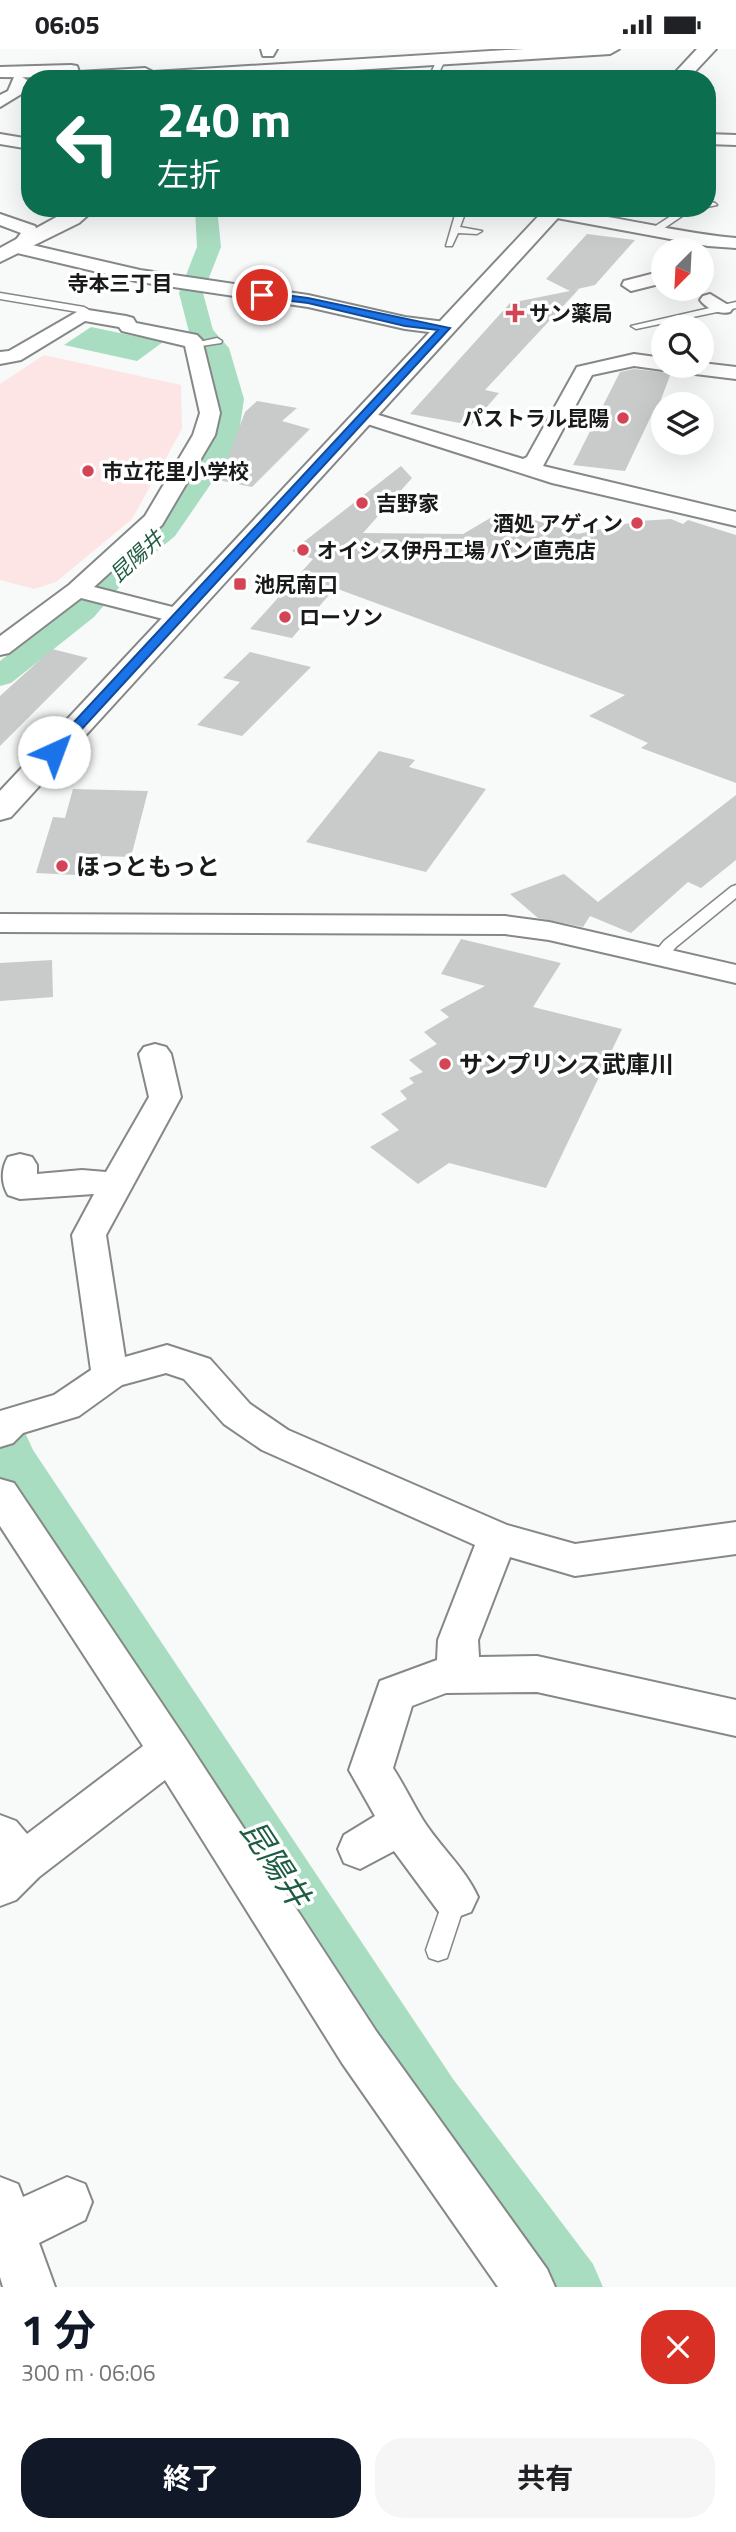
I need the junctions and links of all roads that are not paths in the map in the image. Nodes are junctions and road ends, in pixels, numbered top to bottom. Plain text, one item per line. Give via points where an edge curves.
1 (327, 49) edge
2 (457, 49) edge
3 (610, 49) edge
4 (707, 49) edge
5 (585, 50) edge
6 (267, 55) edge
7 (441, 60) junction
8 (148, 64) junction
9 (89, 67) junction
10 (0, 69) edge
11 (73, 70) edge
12 (98, 70) edge
13 (188, 70) edge
14 (320, 70) edge
15 (436, 70) edge
16 (687, 70) edge
17 (21, 75) edge
18 (21, 87) edge
19 (0, 103) edge
20 (0, 139) edge
21 (716, 139) edge
22 (736, 140) edge
23 (21, 142) edge
24 (70, 217) edge
25 (458, 217) edge
26 (541, 217) edge
27 (583, 217) edge
28 (676, 217) edge
29 (0, 219) edge
30 (454, 230) junction
31 (654, 231) junction
32 (477, 232) dead end
33 (675, 238) edge
34 (736, 243) edge
35 (449, 244) dead end
36 (714, 244) edge
37 (9, 252) edge
38 (651, 280) edge
39 (631, 285) dead end
40 (0, 296) edge
41 (723, 304) edge
42 (82, 314) junction
43 (626, 320) dead end
44 (636, 327) junction
45 (445, 328) junction
46 (649, 335) dead end
47 (0, 358) edge
48 (651, 362) edge
49 (714, 370) edge
50 (736, 373) edge
51 (365, 417) junction
52 (524, 467) junction
53 (736, 519) edge
54 (73, 589) junction
55 (178, 616) junction
56 (0, 648) edge
57 (0, 810) edge
58 (736, 890) edge
59 (0, 923) edge
60 (659, 957) junction
61 (736, 974) edge
62 (155, 1054) dead end
63 (20, 1165) dead end
64 (116, 1184) junction
65 (110, 1375) junction
66 (0, 1433) edge
67 (0, 1494) edge
68 (498, 1538) junction
69 (736, 1538) edge
70 (458, 1674) junction
71 (736, 1718) edge
72 (170, 1751) junction
73 (400, 1824) junction
74 (360, 1849) dead end
75 (8, 1861) edge
76 (455, 1897) joint
77 (438, 1950) dead end
78 (68, 2202) dead end
79 (5, 2216) edge
80 (29, 2287) edge
81 (529, 2287) edge

1 - 6 main road
2 - 6 main road
3 - 5 main road
4 - 16 main road
5 - 7 main road
6 - 8 main road
6 - 13 main road
7 - 14 main road
7 - 15 lane
8 - 9 main road
8 - 10 main road
8 - 12 main road
9 - 10 main road
9 - 11 main road
10 - 17 main road
18 - 19 street
20 - 23 street
21 - 22 street
24 - 37 main road
25 - 30 lane
26 - 45 main road
27 - 31 street
28 - 31 lane
29 - 37 street via 29,230 31,236
30 - 32 lane
30 - 35 lane
31 - 33 street
34 - 36 street
37 - 45 street
38 - 39 street
40 - 42 lane via 84,310
41 - 44 lane
42 - 47 street via 15,356
42 - 54 street via 206,342 210,413 204,435 154,520
43 - 44 lane
44 - 46 lane
45 - 51 main road
48 - 52 street via 634,360 584,371 536,461
49 - 50 street
51 - 52 street
51 - 55 main road
52 - 53 street
54 - 55 street
54 - 56 street
55 - 57 main road
58 - 60 lane
59 - 60 street via 505,925
60 - 61 street
62 - 64 street via 174,1088
63 - 64 street via 20,1187 82,1181
64 - 65 street via 89,1235
65 - 66 street via 66,1406 10,1422
65 - 68 street via 167,1359 197,1369 237,1414 275,1440
67 - 72 street
68 - 69 street via 575,1560
68 - 70 street via 458,1640
70 - 71 street via 537,1674
70 - 73 street via 395,1694 370,1770
72 - 75 street
72 - 81 street via 359,2047
73 - 74 street
73 - 76 street
76 - 77 lane
78 - 79 street
79 - 80 street

